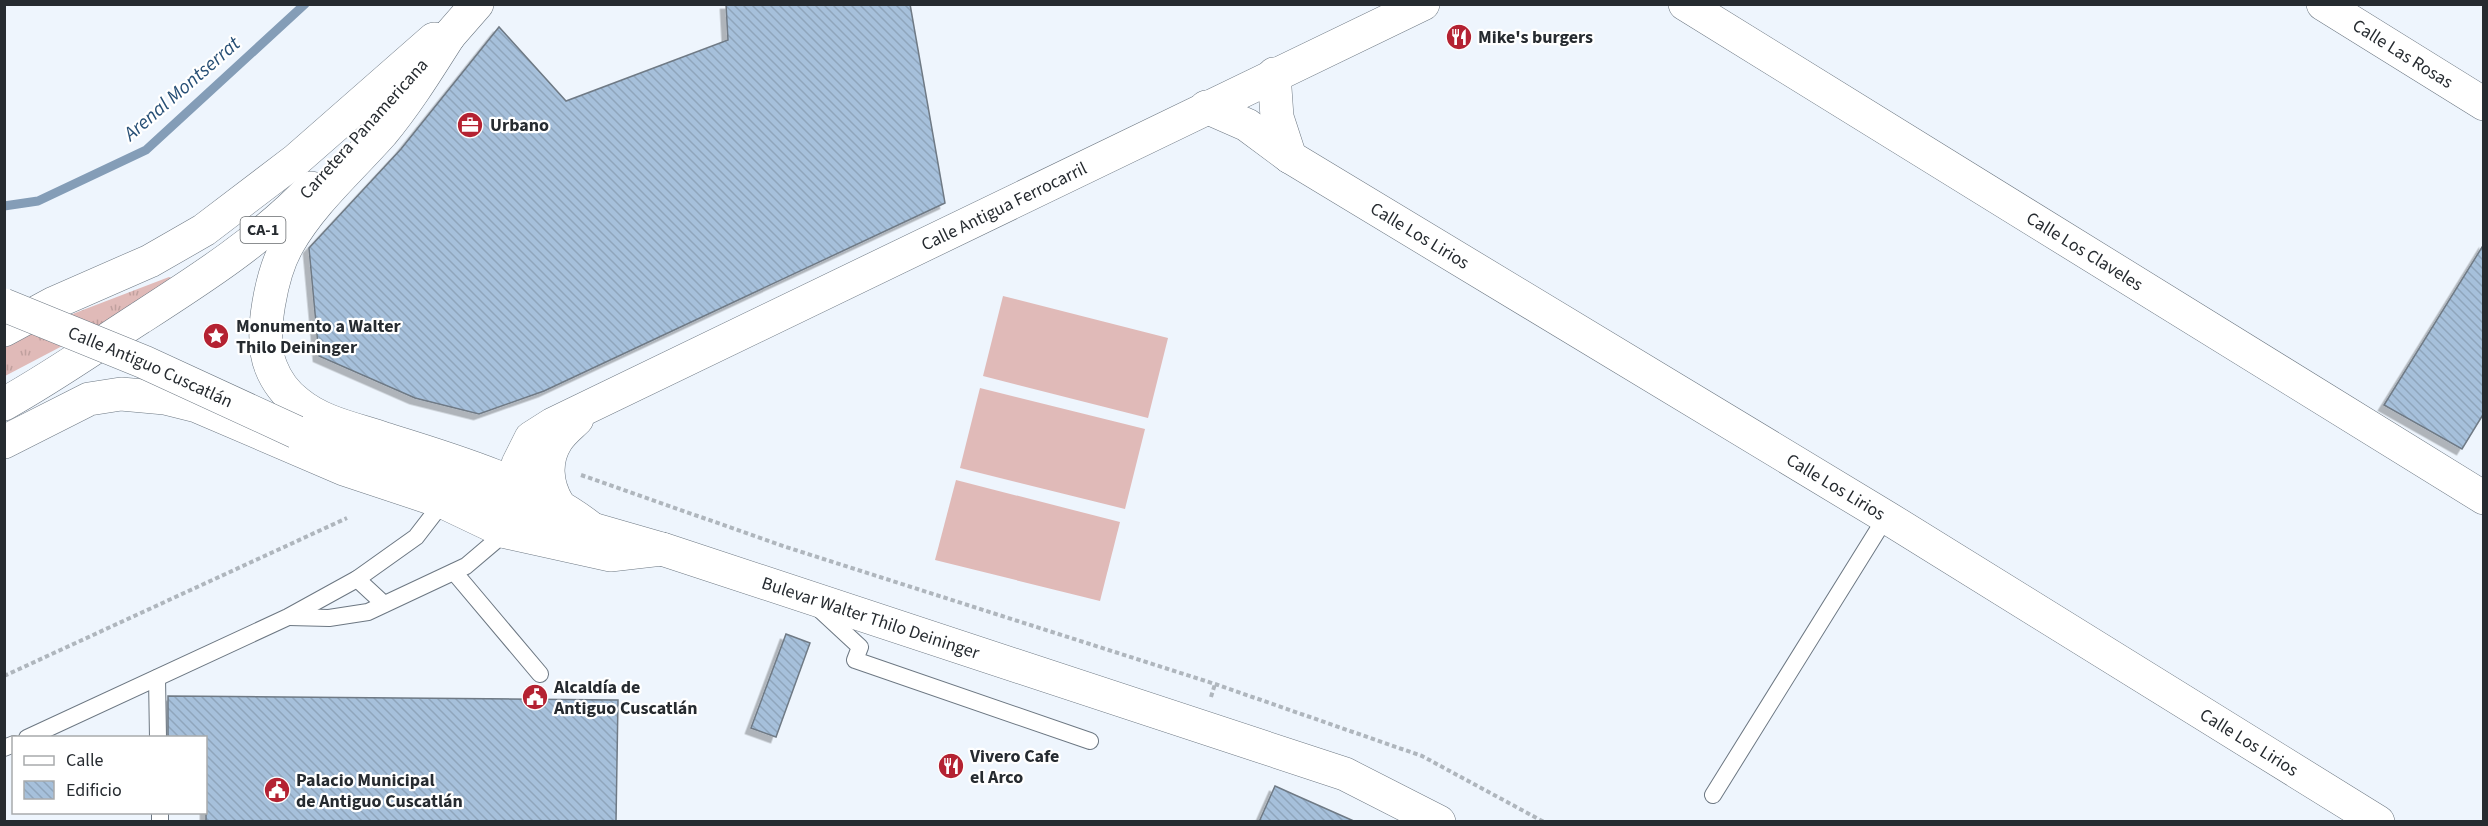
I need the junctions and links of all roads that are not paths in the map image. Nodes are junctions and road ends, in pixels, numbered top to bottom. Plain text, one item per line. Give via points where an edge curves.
1 (472, 4) edge
2 (477, 4) edge
3 (1423, 4) edge
4 (1685, 4) edge
5 (2323, 4) edge
6 (449, 36) junction
7 (1274, 74) junction
8 (2484, 104) edge
9 (1206, 107) junction
10 (1290, 157) junction
11 (4, 305) edge
12 (4, 330) edge
13 (4, 404) edge
14 (587, 409) junction
15 (296, 432) joint
16 (4, 442) edge
17 (2484, 498) edge
18 (443, 502) junction
19 (558, 504) junction
20 (508, 506) junction
21 (1886, 517) junction
22 (592, 529) junction
23 (662, 549) junction
24 (454, 572) junction
25 (357, 579) junction
26 (806, 596) junction
27 (384, 604) junction
28 (288, 617) junction
29 (540, 674) dead end
30 (157, 678) junction
31 (31, 736) edge
32 (158, 736) edge
33 (1090, 741) dead end
34 (1713, 795) dead end
35 (1439, 822) edge
36 (2379, 822) edge

1 - 12 main road via 369,99 204,230 150,261 54,303
2 - 6 main road, Carretera Panamericana / CA-1
3 - 7 main road, Calle Antigua Ferrocarril
4 - 17 main road, Calle Los Claveles
5 - 8 main road, Calle Las Rosas
6 - 13 main road, Carretera Panamericana / CA-1 via 296,204 171,298
6 - 20 main road via 384,130 289,243 269,295 266,329 270,366 283,389 298,404 324,419 418,449
7 - 9 main road, Calle Antigua Ferrocarril
7 - 10 main road via 1277,117
9 - 10 main road, Calle Los Lirios via 1247,125
9 - 14 main road, Calle Antigua Ferrocarril
10 - 21 main road, Calle Los Lirios
11 - 15 main road, Calle Antiguo Cuscatlán, bridge via 144,362
14 - 19 main road, Calle Antigua Ferrocarril via 557,439 547,463 551,492
14 - 20 main road, Calle Antigua Ferrocarril via 531,438 518,464
15 - 20 main road, Bulevar Walter Thilo Deininger
16 - 18 main road via 89,399 121,394 165,398 197,406 344,469
18 - 20 main road
18 - 22 main road via 571,532
18 - 25 lane via 416,537
19 - 20 main road
19 - 22 main road
20 - 22 main road, Bulevar Walter Thilo Deininger
20 - 23 main road via 610,555
20 - 24 lane via 466,566
21 - 34 lane
21 - 36 main road, Calle Los Lirios
22 - 23 main road, Bulevar Walter Thilo Deininger
23 - 26 main road, Bulevar Walter Thilo Deininger
24 - 27 lane
24 - 29 lane
25 - 27 lane
25 - 28 lane
26 - 33 lane via 860,647 855,660
26 - 35 main road, Bulevar Walter Thilo Deininger via 1345,774
27 - 28 lane via 368,612 329,618
28 - 30 lane
30 - 31 lane
30 - 32 lane

